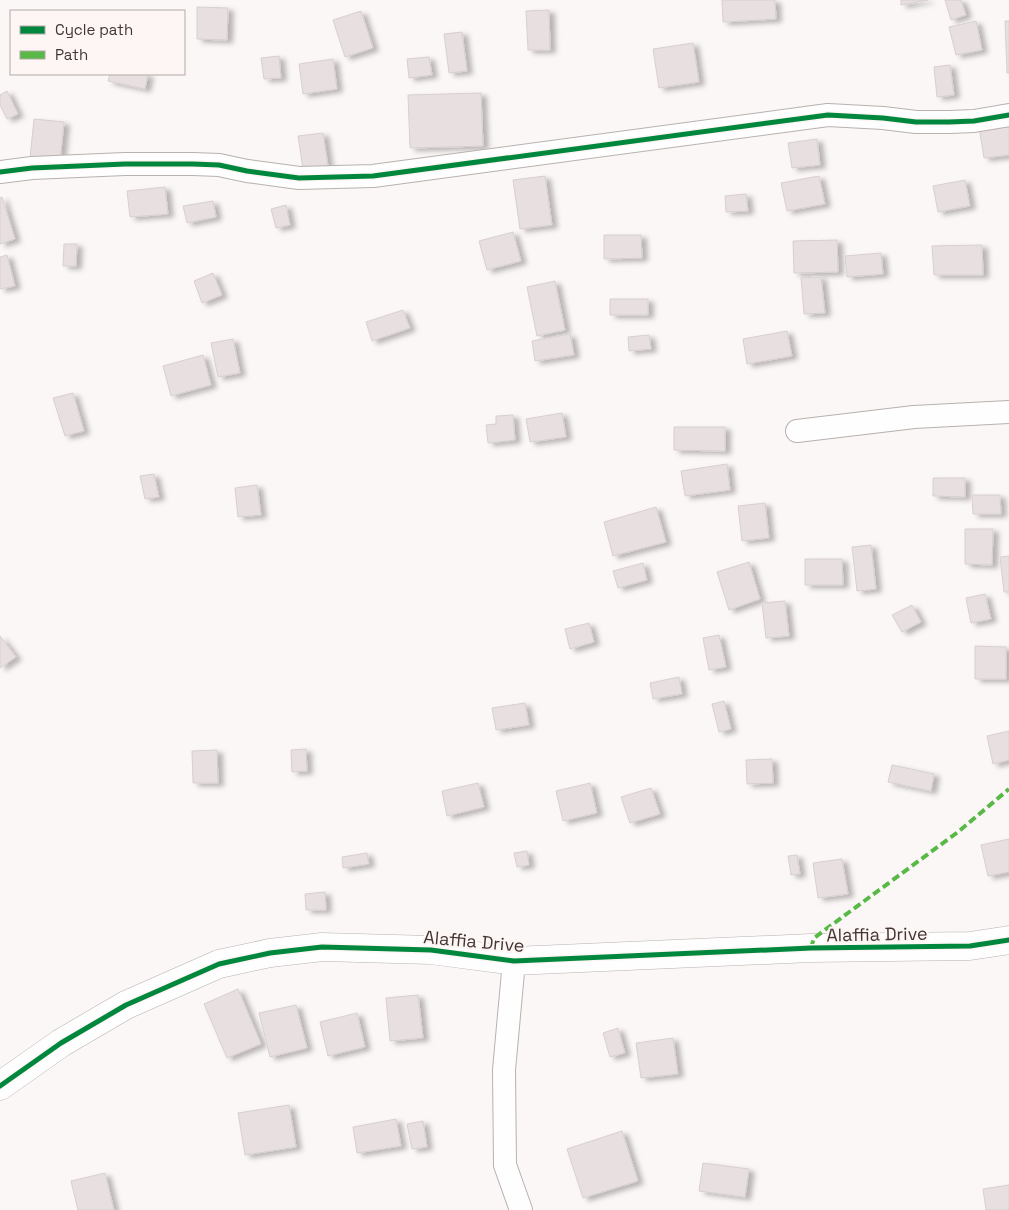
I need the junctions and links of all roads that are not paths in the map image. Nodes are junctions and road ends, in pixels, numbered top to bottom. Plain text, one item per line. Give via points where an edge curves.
1 (1009, 115) edge
2 (0, 172) edge
3 (1009, 412) edge
4 (797, 431) dead end
5 (1009, 940) edge
6 (514, 961) junction
7 (0, 1086) edge
8 (521, 1210) edge

1 - 2 street via 974,122 916,122 828,115 344,178 299,178 219,164 125,164
3 - 4 street via 914,417
5 - 6 street, Alaffia Drive via 970,946 811,948
6 - 7 street, Alaffia Drive via 431,950 322,947 270,953 219,964 126,1005 61,1043
6 - 8 street via 504,1070 504,1165

